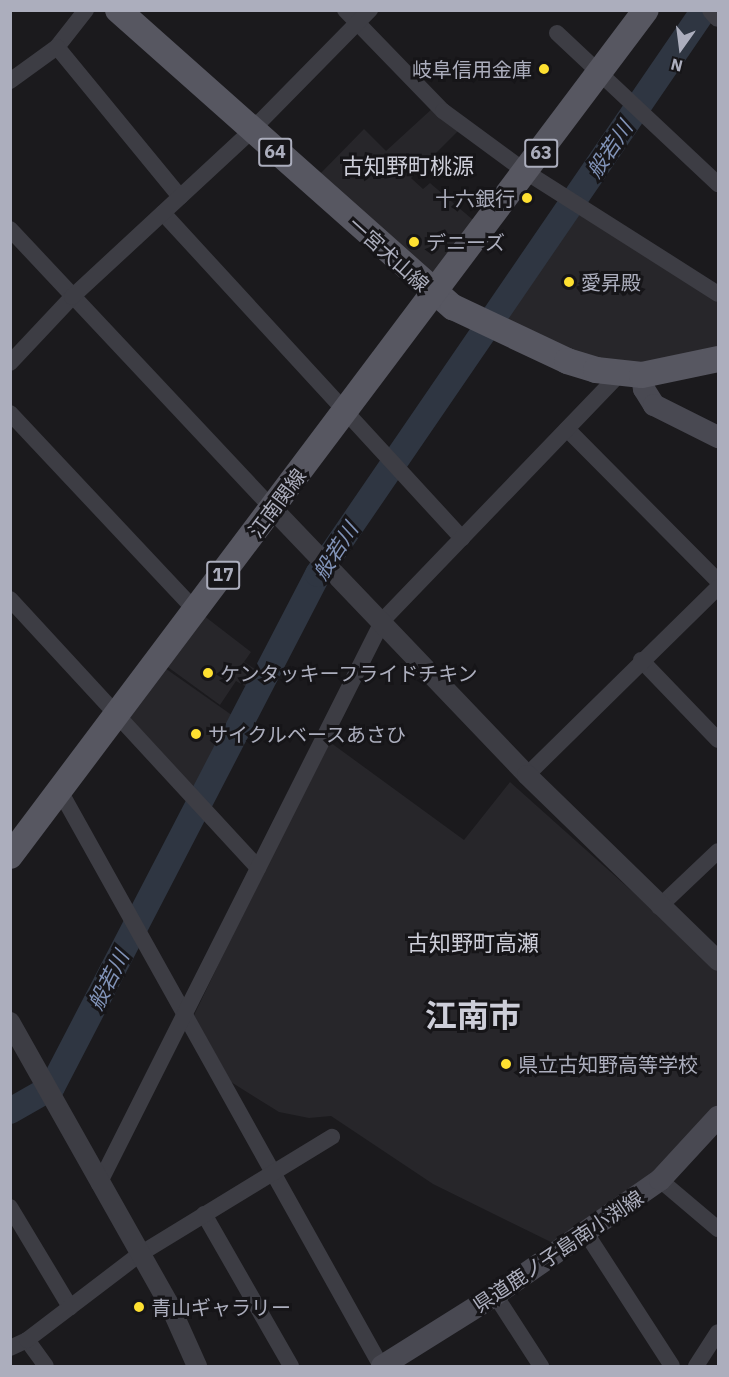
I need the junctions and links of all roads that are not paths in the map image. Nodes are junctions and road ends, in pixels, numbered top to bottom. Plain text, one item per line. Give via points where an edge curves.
1 (86, 10) edge
2 (118, 10) edge
3 (345, 10) edge
4 (370, 10) edge
5 (646, 10) edge
6 (355, 25) junction
7 (557, 33) dead end
8 (57, 47) junction
9 (601, 71) junction
10 (10, 81) edge
11 (251, 130) junction
12 (526, 172) junction
13 (718, 184) edge
14 (180, 197) junction
15 (163, 213) junction
16 (10, 229) edge
17 (433, 293) junction
18 (718, 294) edge
19 (72, 297) junction
20 (718, 359) edge
21 (10, 363) edge
22 (631, 375) junction
23 (346, 410) junction
24 (10, 413) edge
25 (567, 429) junction
26 (718, 437) edge
27 (273, 509) junction
28 (462, 538) junction
29 (718, 581) edge
30 (718, 586) edge
31 (10, 599) edge
32 (196, 611) junction
33 (383, 620) junction
34 (641, 660) junction
35 (117, 716) junction
36 (718, 740) edge
37 (527, 775) junction
38 (60, 791) junction
39 (718, 851) edge
40 (10, 856) edge
41 (258, 868) junction
42 (659, 907) junction
43 (718, 961) edge
44 (188, 1014) junction
45 (10, 1022) edge
46 (16, 1044) edge
47 (718, 1117) edge
48 (332, 1137) dead end
49 (273, 1171) junction
50 (660, 1180) junction
51 (99, 1184) junction
52 (10, 1207) edge
53 (204, 1214) junction
54 (718, 1228) edge
55 (586, 1233) junction
56 (140, 1254) junction
57 (495, 1294) junction
58 (70, 1307) junction
59 (718, 1332) edge
60 (27, 1340) junction
61 (10, 1348) edge
62 (46, 1366) edge
63 (197, 1366) edge
64 (291, 1366) edge
65 (381, 1366) edge
66 (541, 1366) edge
67 (672, 1366) edge
68 (696, 1366) edge

1 - 8 street
2 - 11 main road, 一宮犬山線 / 64
3 - 6 street
4 - 6 street
5 - 9 main road, 63
6 - 11 street
6 - 12 street via 443,111
7 - 9 street
8 - 10 street
8 - 14 street
9 - 12 main road, 63
9 - 13 street
11 - 14 street
11 - 17 main road, 一宮犬山線 / 64
12 - 17 main road, 63
12 - 18 street
14 - 15 street
15 - 19 street
15 - 23 street
16 - 19 street
17 - 22 main road, 一宮犬山線 / 64 via 453,308 567,361
17 - 23 main road, 江南関線 / 17
19 - 21 street
19 - 27 street
20 - 22 main road, 一宮犬山線 / 64
22 - 25 street
22 - 26 main road via 654,405
23 - 27 main road, 江南関線 / 17
23 - 28 street
24 - 32 street
25 - 28 street
25 - 29 street
27 - 32 main road, 江南関線 / 17
27 - 33 street
28 - 33 street
30 - 34 street
31 - 35 street
32 - 35 main road, 江南関線 / 17
33 - 37 street
33 - 41 street
34 - 36 street
34 - 37 street
35 - 38 main road, 江南関線 / 17
35 - 41 street
37 - 42 street
38 - 40 main road, 江南関線 / 17
38 - 44 street
39 - 42 street
41 - 44 street
42 - 43 street
44 - 49 street
44 - 51 street
45 - 46 street
46 - 51 street
47 - 50 main road, 県道鹿ノ子島南小渕線
48 - 49 street
49 - 53 street
49 - 65 street
50 - 54 street
50 - 55 main road, 県道鹿ノ子島南小渕線
51 - 56 street
52 - 58 street
53 - 56 street
53 - 64 street
55 - 57 main road, 県道鹿ノ子島南小渕線
55 - 67 street
56 - 58 street
56 - 63 street
57 - 65 main road, 県道鹿ノ子島南小渕線
57 - 66 street
58 - 60 street
59 - 68 street
60 - 61 street
60 - 62 street

